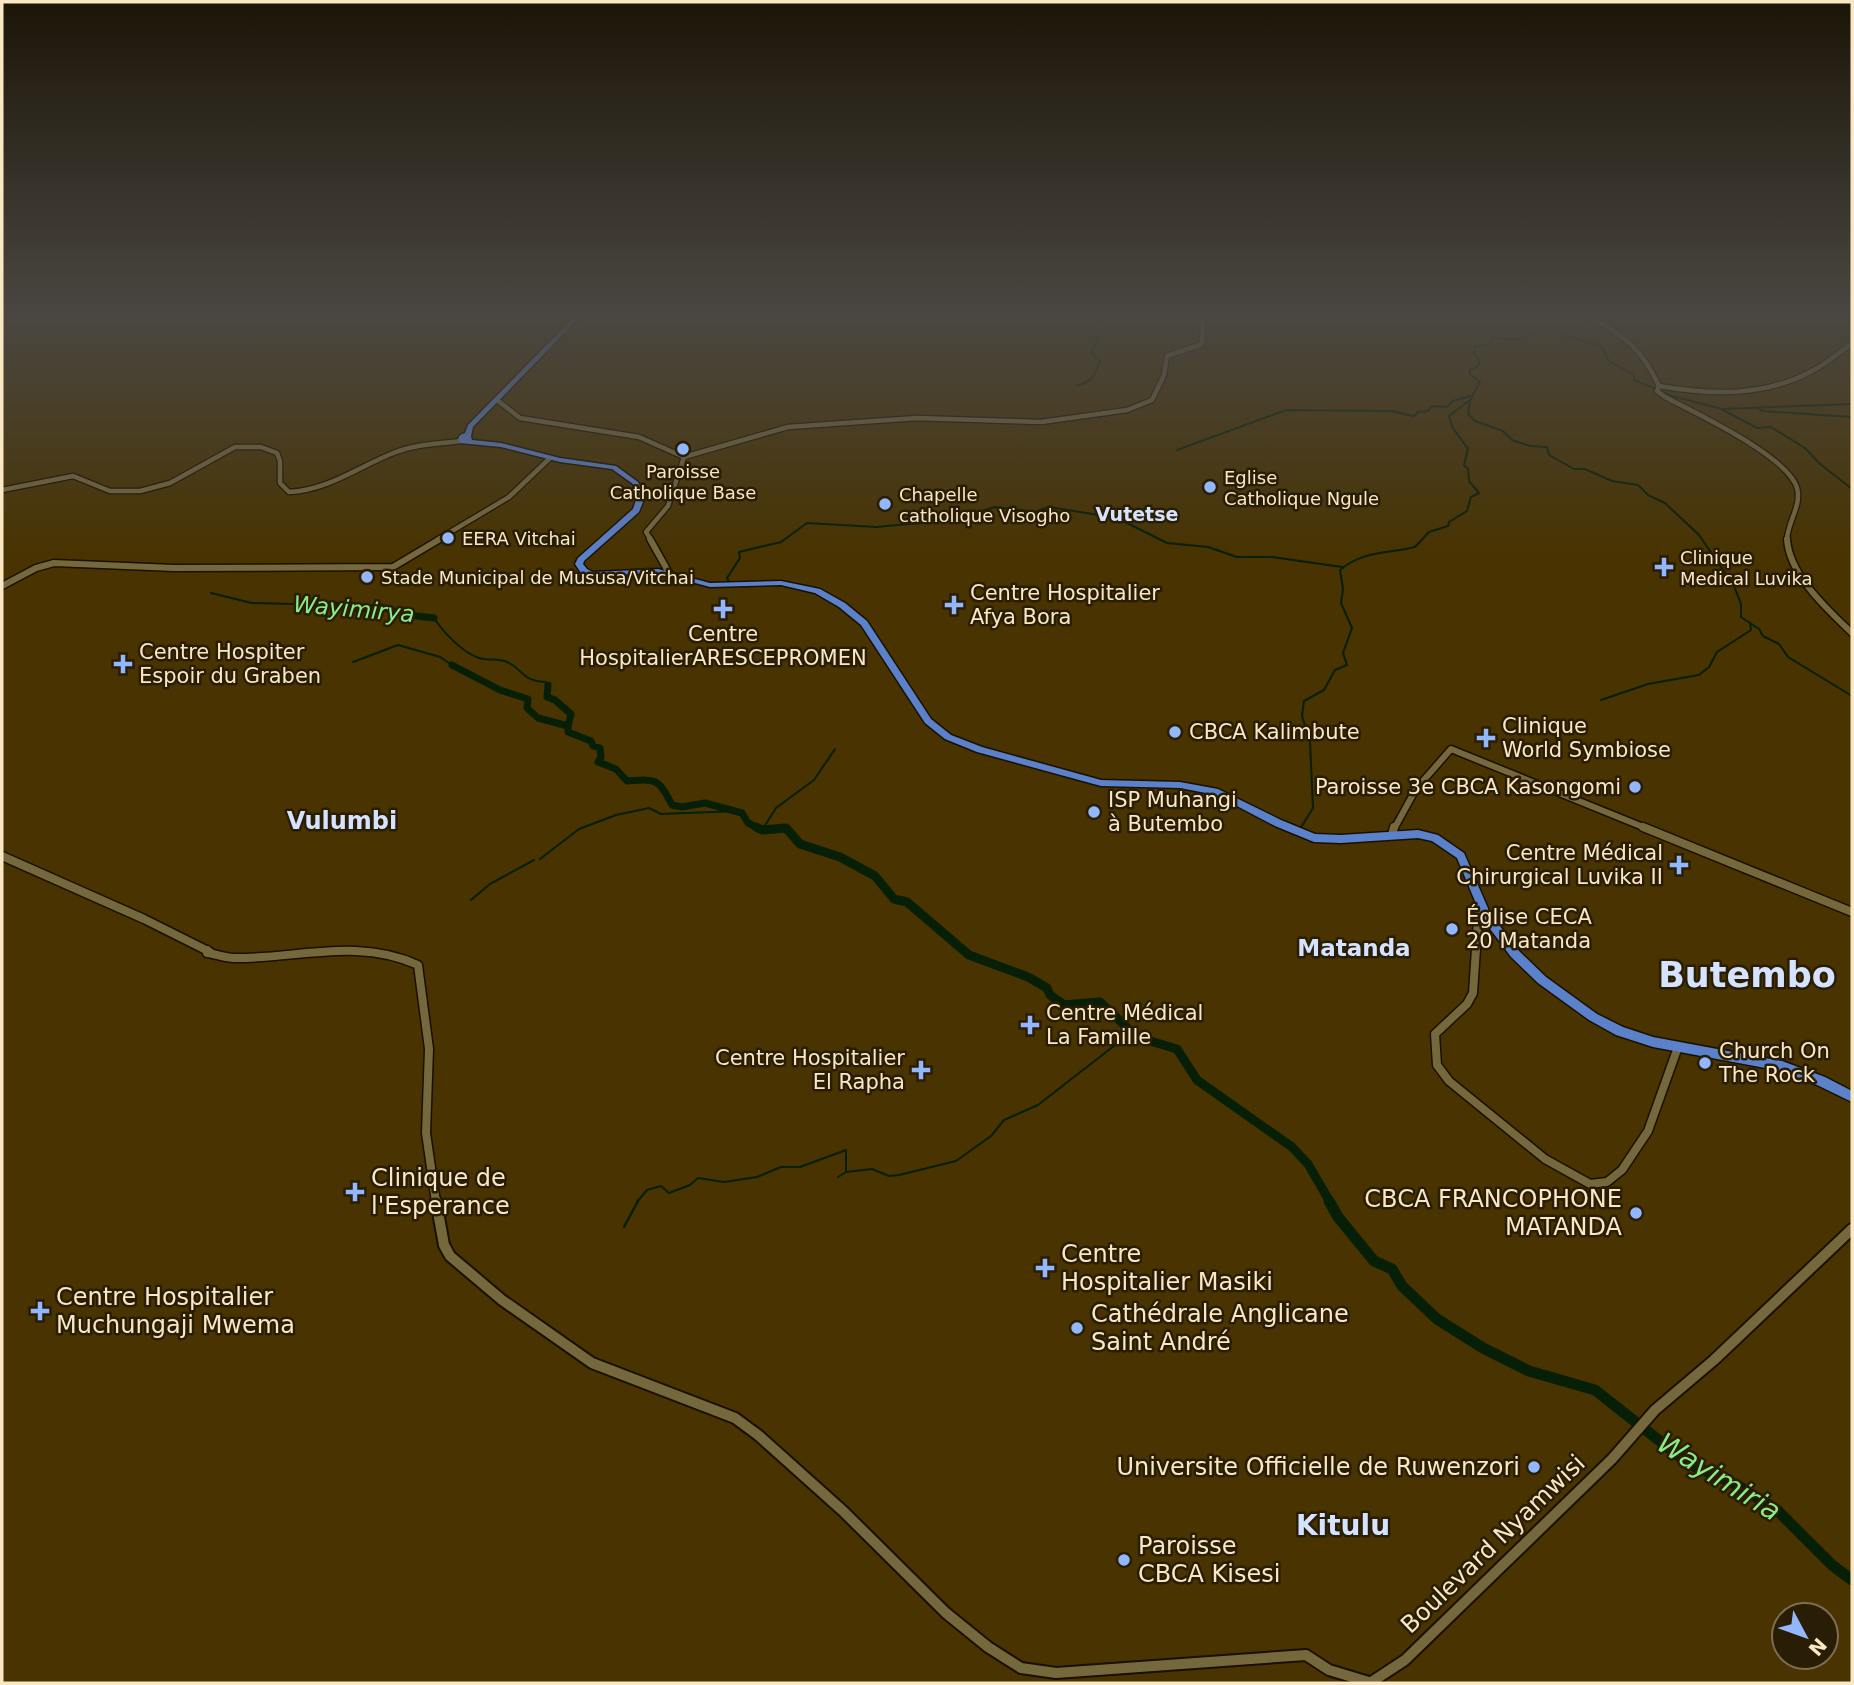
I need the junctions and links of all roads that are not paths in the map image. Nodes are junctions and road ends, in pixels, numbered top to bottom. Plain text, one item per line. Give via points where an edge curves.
1 (501, 396) edge
2 (1154, 396) edge
3 (1668, 396) edge
4 (497, 400) junction
5 (465, 437) junction
6 (684, 457) junction
7 (550, 458) junction
8 (2, 490) edge
9 (669, 573) junction
10 (2, 586) edge
11 (1852, 633) edge
12 (1392, 835) junction
13 (2, 856) edge
14 (1478, 897) junction
15 (1852, 912) edge
16 (1678, 1047) junction
17 (1852, 1097) edge
18 (1852, 1229) edge
19 (1371, 1683) edge

1 - 4 highway
2 - 6 street via 1135,408 1041,422 917,418 788,427
3 - 11 street via 1779,464 1795,481 1797,498 1787,532 1788,546 1817,598
4 - 5 highway
4 - 6 street via 520,418 639,437
5 - 7 highway
5 - 8 street via 396,452 334,482 301,492 289,492 280,483 277,453 246,444 232,447 172,482 146,490 106,491 73,476
6 - 9 street via 668,506 646,532
7 - 9 highway via 614,467 636,483 641,493 636,510 584,557 581,569 592,574
7 - 10 street via 522,487 393,567 174,568 54,563
9 - 12 highway via 718,586 792,584 827,596 864,624 928,721 967,746 1101,783 1180,785 1218,792 1314,838
12 - 14 highway via 1418,834 1448,845 1461,856
12 - 15 street via 1408,801 1451,748
13 - 19 street via 230,958 366,951 404,957 418,965 429,1049 426,1133 439,1225 450,1256 502,1300 592,1363 735,1418 758,1434 946,1613 1010,1661 1037,1672 1075,1673 1306,1655 1321,1669
14 - 16 highway via 1515,954 1564,998 1620,1031
14 - 16 street via 1481,922 1475,992 1435,1034 1436,1056 1449,1081 1514,1135 1582,1181 1607,1182 1641,1146
16 - 17 highway via 1782,1066
18 - 19 street, Boulevard Nyamwisi via 1640,1427 1405,1660

